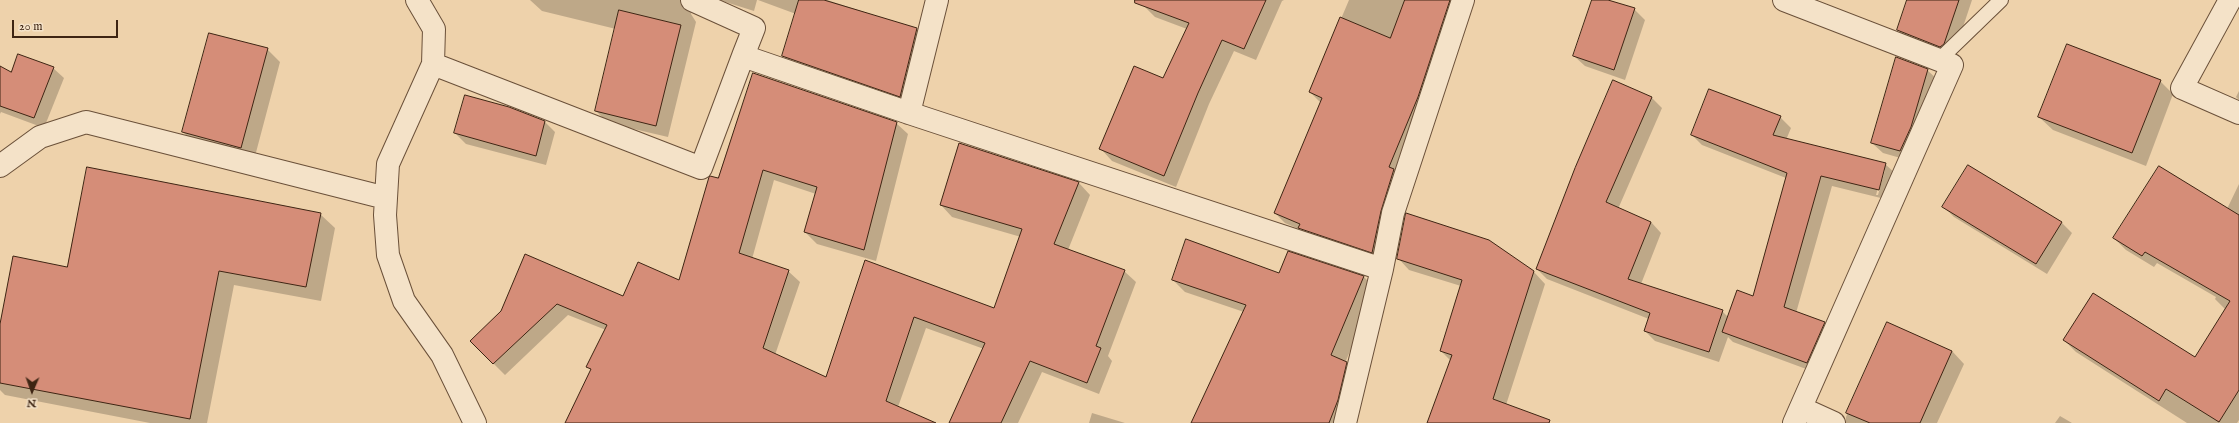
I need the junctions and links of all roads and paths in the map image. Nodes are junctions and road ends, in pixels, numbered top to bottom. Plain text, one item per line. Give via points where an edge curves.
1 (417, 0) edge
2 (692, 0) edge
3 (937, 0) edge
4 (1463, 0) edge
5 (1784, 0) edge
6 (2001, 0) edge
7 (2230, 0) edge
8 (743, 56) junction
9 (1939, 60) junction
10 (433, 64) junction
11 (909, 113) junction
12 (2239, 113) edge
13 (0, 166) edge
14 (386, 198) junction
15 (1382, 269) junction
16 (1797, 415) edge
17 (475, 423) edge
18 (1345, 423) edge
19 (1834, 423) edge

1 - 10 street via 434,29
2 - 8 street via 754,28
3 - 11 street
4 - 15 street via 1393,212
5 - 9 street
6 - 9 lane
7 - 12 street via 2182,88
8 - 10 street via 701,168
8 - 11 street
9 - 16 street via 1952,65
10 - 14 street via 388,164
11 - 15 street
13 - 14 street via 40,137 86,122
14 - 17 street via 388,255 404,301 442,355
15 - 18 street
16 - 19 street

